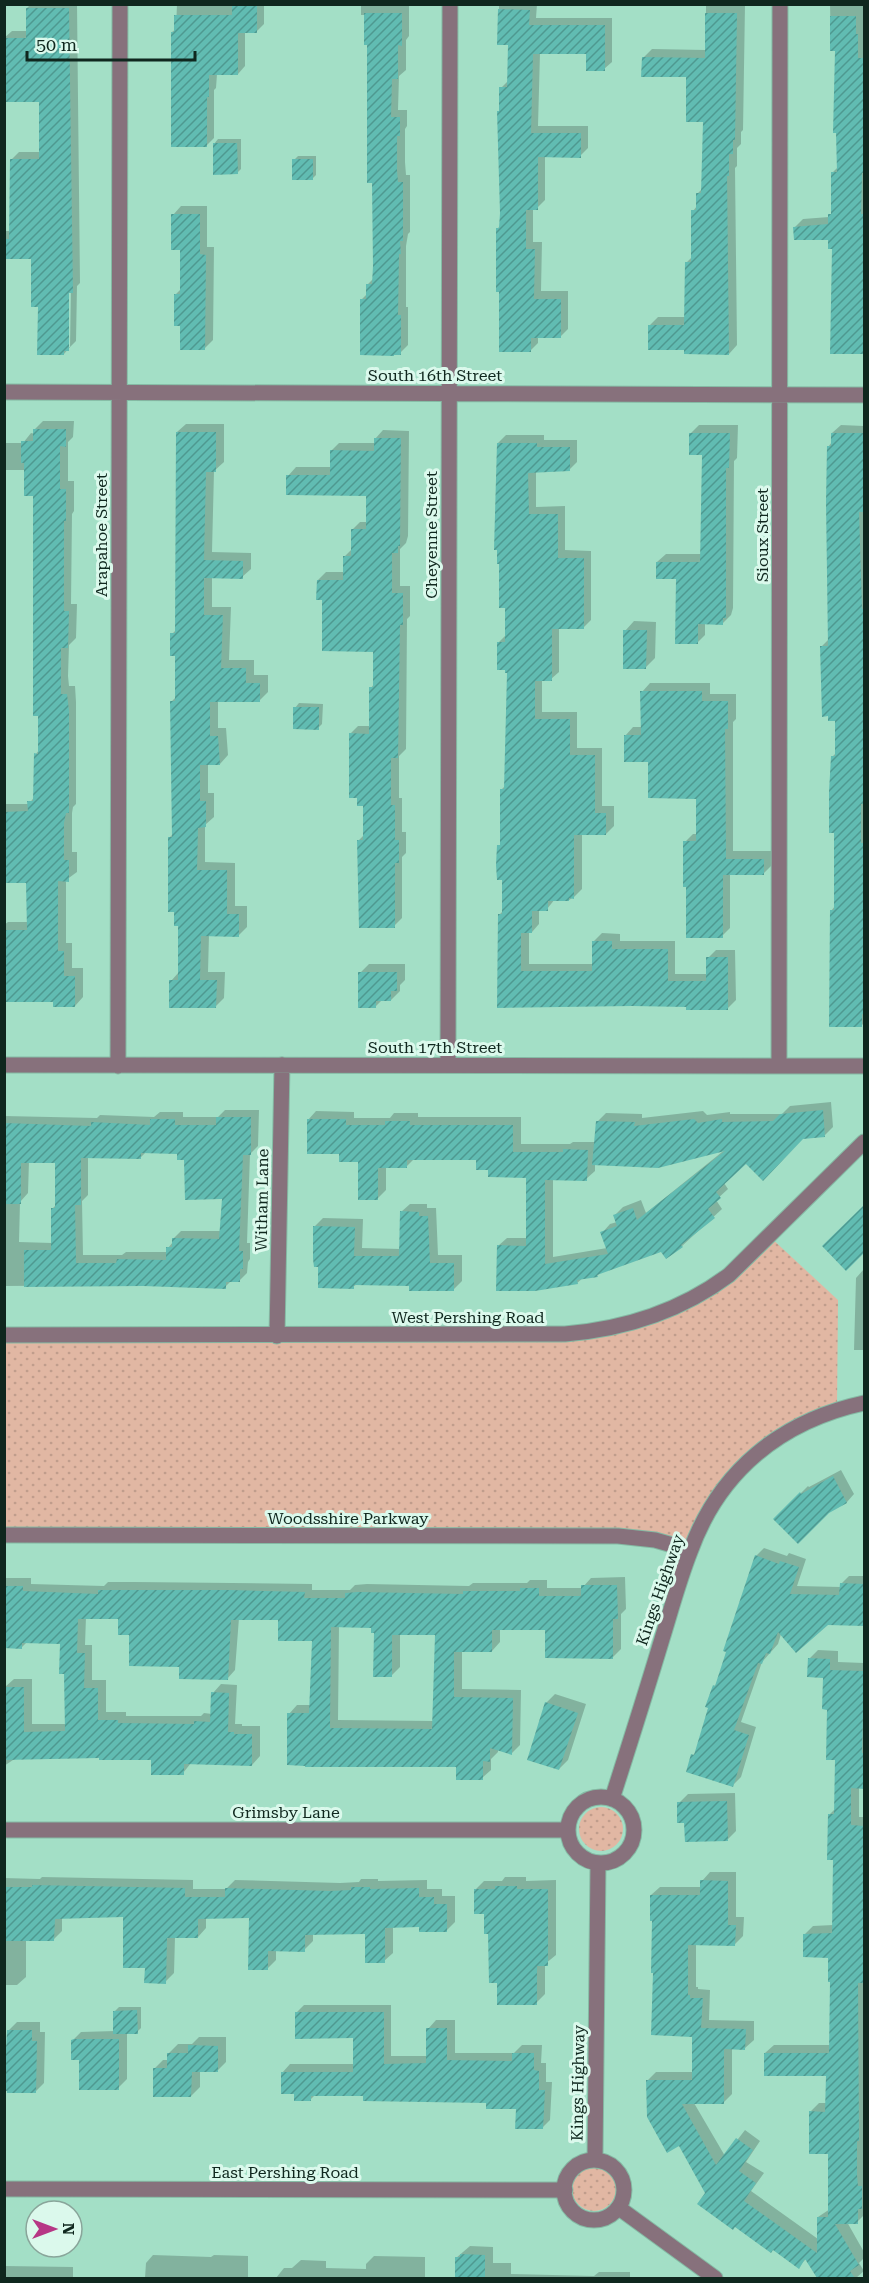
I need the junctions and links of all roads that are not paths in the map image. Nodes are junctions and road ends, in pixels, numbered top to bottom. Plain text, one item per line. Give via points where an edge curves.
1 (120, 4) edge
2 (450, 4) edge
3 (780, 4) edge
4 (4, 392) edge
5 (119, 393) junction
6 (450, 393) junction
7 (780, 394) junction
8 (864, 395) edge
9 (4, 1065) edge
10 (282, 1065) junction
11 (448, 1065) junction
12 (117, 1066) junction
13 (779, 1066) junction
14 (864, 1066) edge
15 (864, 1142) edge
16 (4, 1335) edge
17 (277, 1336) junction
18 (864, 1403) edge
19 (4, 1535) edge
20 (690, 1550) junction
21 (612, 1799) junction
22 (4, 1830) edge
23 (568, 1830) junction
24 (598, 1864) junction
25 (595, 2159) junction
26 (4, 2189) edge
27 (565, 2190) junction
28 (619, 2208) junction
29 (715, 2278) edge

1 - 5 street, Arapahoe Street
2 - 6 street, Cheyenne Street
3 - 7 street, Sioux Street
4 - 5 street, South 16th Street
5 - 6 street, South 16th Street
5 - 12 street, Arapahoe Street
6 - 7 street, South 16th Street
6 - 11 street, Cheyenne Street
7 - 8 street, South 16th Street
7 - 13 street, Sioux Street
9 - 12 street, South 17th Street
10 - 11 street, South 17th Street
10 - 12 street, South 17th Street
10 - 17 street, Witham Lane
11 - 13 street, South 17th Street
13 - 14 street, South 17th Street
15 - 17 street, West Pershing Road via 729,1275 692,1299 642,1320 565,1334
16 - 17 street, West Pershing Road
18 - 20 street, Kings Highway via 806,1422 766,1445 728,1484
19 - 20 street, Woodsshire Parkway via 618,1536 655,1540
20 - 21 street, Kings Highway
21 - 23 street via 597,1797 585,1801 572,1814
21 - 24 street via 630,1814 634,1837 622,1856
22 - 23 street, Grimsby Lane
23 - 24 street via 573,1848 580,1856
24 - 25 street, Kings Highway
25 - 27 street via 573,2168
25 - 28 street via 613,2165 621,2175 624,2196
26 - 27 street, East Pershing Road
27 - 28 street via 568,2206 584,2218 605,2218
28 - 29 street

